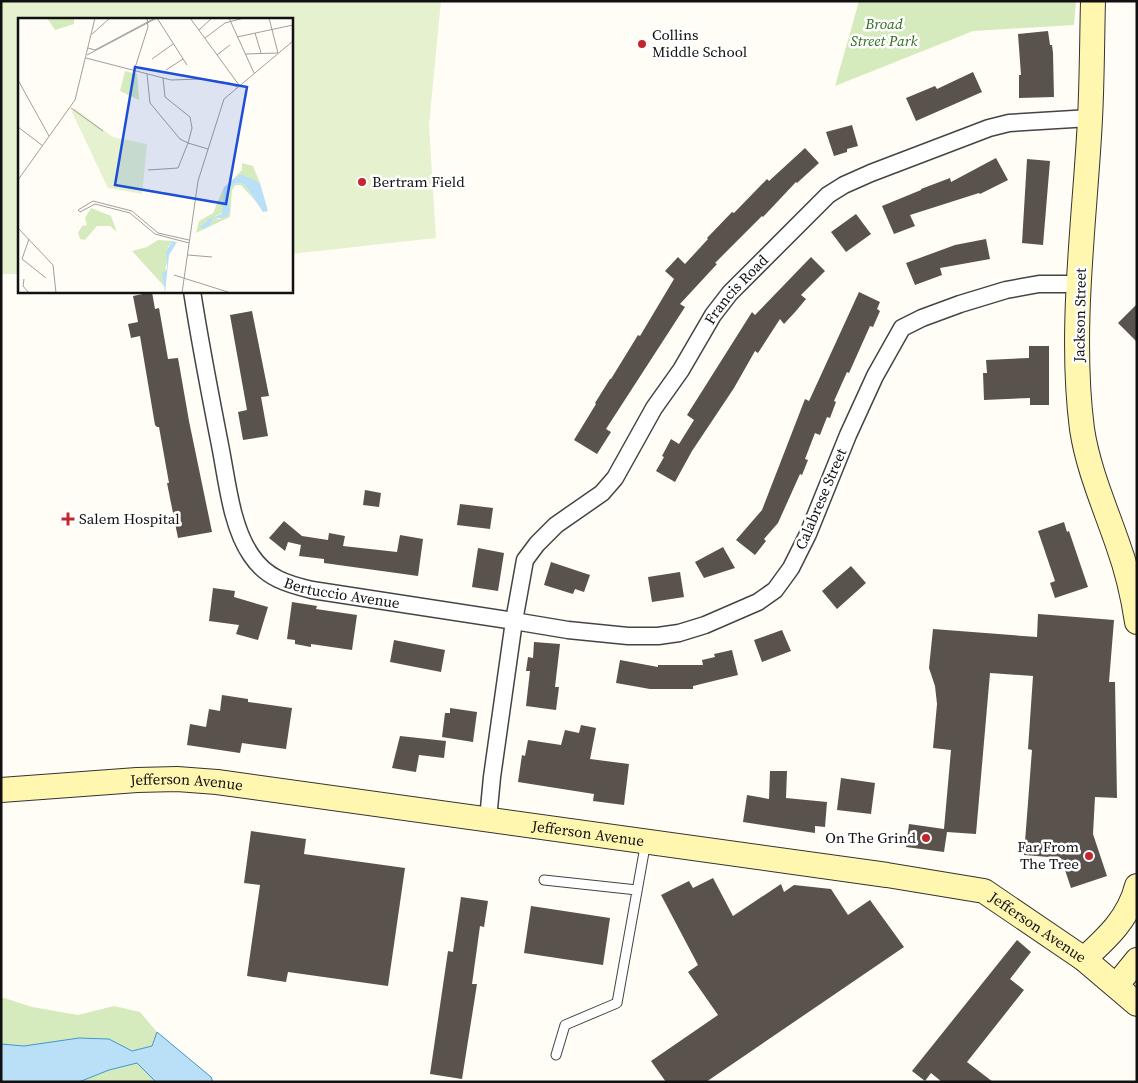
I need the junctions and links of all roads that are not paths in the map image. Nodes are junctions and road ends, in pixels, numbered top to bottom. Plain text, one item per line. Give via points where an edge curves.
1 (1094, 1) edge
2 (1090, 118) junction
3 (1080, 284) junction
4 (192, 292) edge
5 (514, 621) junction
6 (1137, 622) edge
7 (1, 790) edge
8 (488, 819) junction
9 (646, 841) junction
10 (544, 880) dead end
11 (1137, 886) edge
12 (638, 890) junction
13 (1084, 959) junction
14 (1137, 960) edge
15 (1116, 986) junction
16 (1137, 1004) edge
17 (556, 1055) dead end

1 - 2 main road, Jackson Street
2 - 3 main road, Jackson Street
2 - 5 street, Francis Road via 1009,123 989,128 871,173 828,195 730,293 713,315 654,408 615,478 602,493 556,525 525,560
3 - 5 street, Calabrese Street via 1039,284 1006,290 953,306 902,328 875,376 791,568 775,590 758,602 705,625 658,636 628,636
3 - 6 main road, Jackson Street via 1078,360 1082,430 1091,469 1127,574
4 - 5 street, Bertuccio Avenue via 231,501 240,534 251,556 265,572 286,584 312,590
5 - 8 street
7 - 8 main road, Jefferson Avenue via 177,779
8 - 9 main road, Jefferson Avenue
9 - 12 lane
9 - 13 main road, Jefferson Avenue via 984,891
10 - 12 lane
11 - 13 main road via 1126,915
12 - 17 lane via 617,1003 566,1025
13 - 15 main road, Jefferson Avenue
14 - 15 main road
15 - 16 main road, Jefferson Avenue

